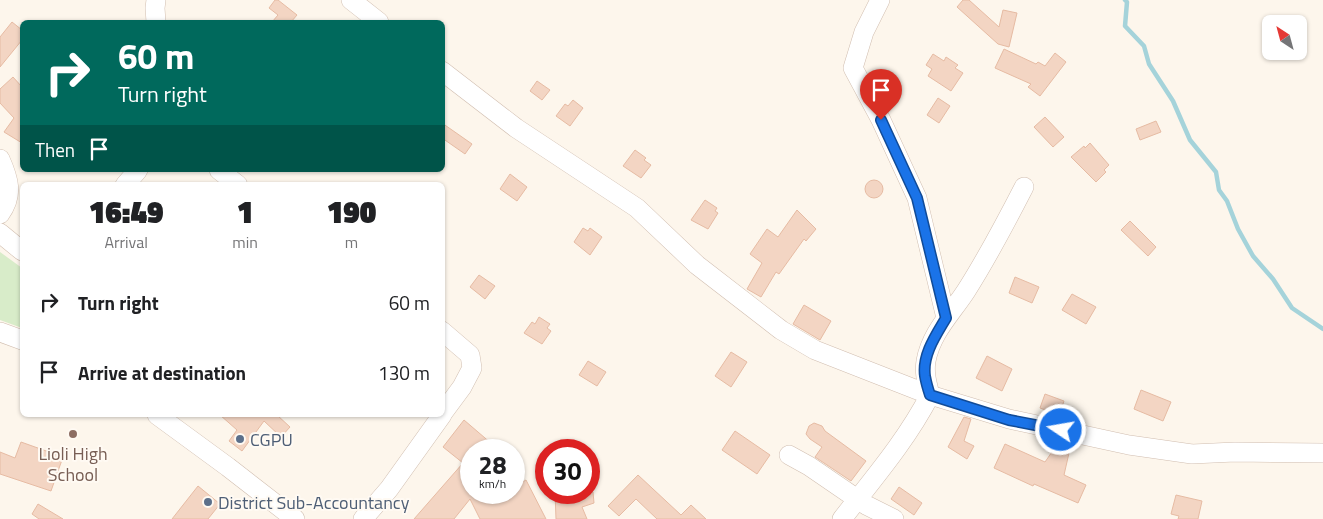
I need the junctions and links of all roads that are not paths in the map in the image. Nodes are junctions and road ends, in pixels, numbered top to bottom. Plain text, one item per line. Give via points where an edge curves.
1 (351, 0) edge
2 (880, 0) edge
3 (376, 20) edge
4 (445, 73) edge
5 (0, 159) edge
6 (136, 172) edge
7 (222, 172) edge
8 (128, 182) edge
9 (234, 182) edge
10 (1024, 186) dead end
11 (0, 214) edge
12 (0, 233) edge
13 (20, 249) edge
14 (946, 318) junction
15 (0, 332) edge
16 (445, 334) edge
17 (20, 339) edge
18 (930, 395) junction
19 (445, 410) edge
20 (159, 417) edge
21 (440, 417) edge
22 (1323, 454) edge
23 (789, 455) dead end
24 (857, 500) junction
25 (295, 519) edge
26 (363, 519) edge
27 (842, 519) edge
28 (894, 519) edge

1 - 3 street
2 - 14 street via 864,32 854,68 917,198
4 - 18 street via 516,128 637,208 697,265 781,330 815,350
5 - 11 street via 9,180 7,205
6 - 8 street
7 - 9 street
10 - 14 street via 965,292
12 - 13 street
14 - 18 street via 934,337 926,360 925,375
15 - 17 street
16 - 19 street via 470,355 472,368
18 - 22 street via 1009,420 1129,445 1192,454
18 - 24 street via 918,419
20 - 25 street
21 - 26 street via 389,489
23 - 24 street
24 - 27 street
24 - 28 street

